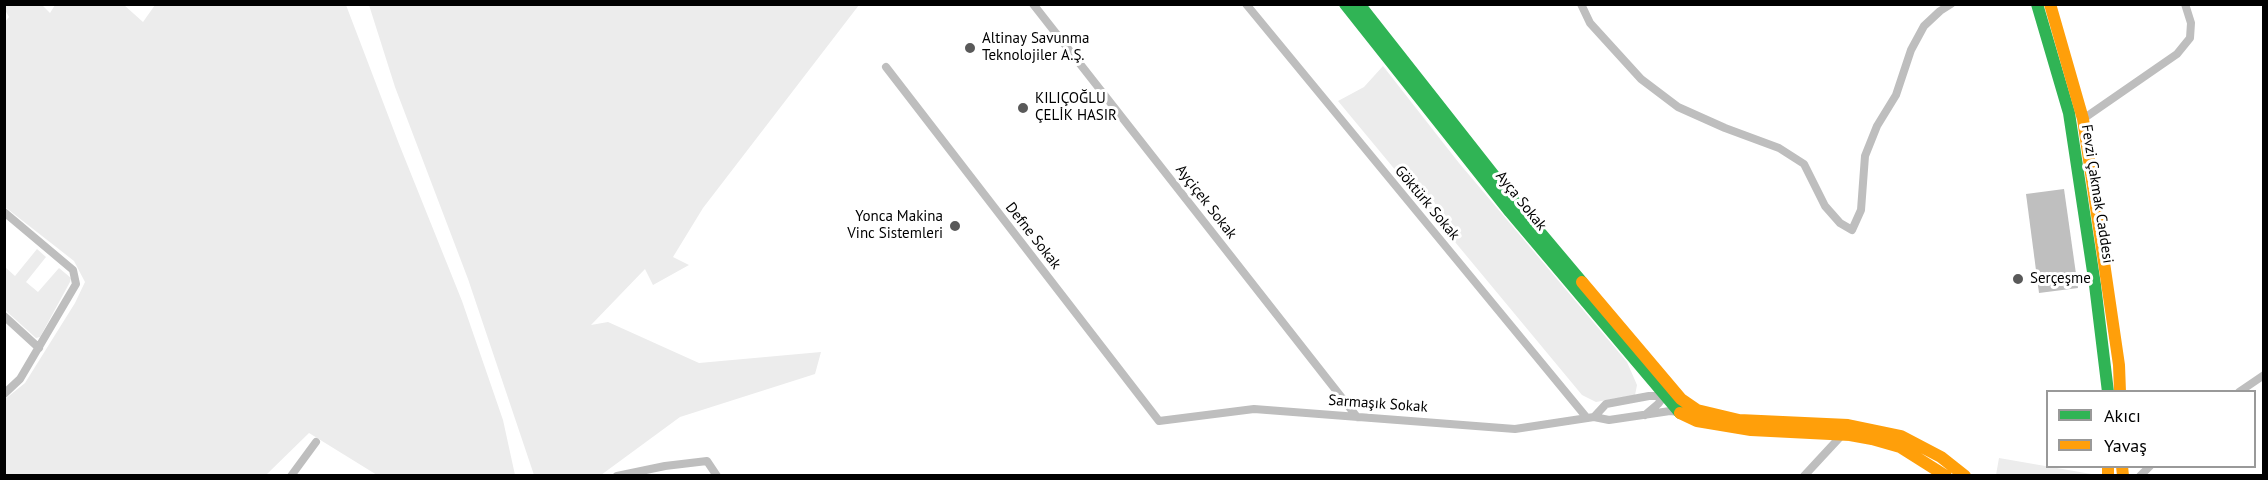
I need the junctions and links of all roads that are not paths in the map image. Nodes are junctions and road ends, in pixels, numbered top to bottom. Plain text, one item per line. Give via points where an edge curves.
1 (1033, 4) edge
2 (1246, 4) edge
3 (1345, 4) edge
4 (1581, 4) edge
5 (1951, 4) edge
6 (2037, 4) edge
7 (2050, 4) edge
8 (2185, 4) edge
9 (1360, 11) edge
10 (886, 67) dead end
11 (2083, 119) junction
12 (4, 212) edge
13 (4, 316) edge
14 (39, 348) junction
15 (2264, 375) edge
16 (1655, 376) junction
17 (2108, 390) edge
18 (2120, 390) edge
19 (2243, 390) edge
20 (4, 394) edge
21 (1665, 395) junction
22 (1643, 397) junction
23 (1686, 402) junction
24 (1679, 412) junction
25 (1645, 415) junction
26 (1357, 417) junction
27 (1591, 418) junction
28 (1159, 421) joint
29 (1868, 433) junction
30 (1842, 435) junction
31 (316, 442) dead end
32 (1964, 475) edge
33 (291, 476) edge
34 (617, 476) edge
35 (717, 476) edge
36 (1804, 476) edge
37 (1946, 476) edge

1 - 26 street, Ayçiçek Sokak
2 - 27 street, Göktürk Sokak
3 - 9 street, Ayça Sokak
4 - 5 street via 1590,23 1641,78 1678,107 1779,148 1804,164 1825,206 1852,230 1861,210 1866,156 1877,126 1896,95 1911,50 1924,26
6 - 17 street, Fevzi Çakmak Caddesi via 2071,121
7 - 11 street, Fevzi Çakmak Caddesi
8 - 11 street via 2191,23 2190,38 2177,54
9 - 16 street, Ayça Sokak via 1510,212
10 - 28 street, Defne Sokak
11 - 18 street, Fevzi Çakmak Caddesi
12 - 14 street via 73,270 76,284
13 - 14 street
14 - 20 street via 20,379
15 - 19 street
16 - 21 street, Ayça Sokak
16 - 22 street via 1650,391
16 - 23 street, Ayça Sokak
21 - 22 street, Sarmaşık Sokak
21 - 23 street, Sarmaşık Sokak
21 - 24 street, Ayça Sokak
21 - 25 street
22 - 27 street, Sarmaşık Sokak via 1606,404
23 - 29 street, Sarmaşık Sokak via 1698,410 1739,420 1848,424
24 - 25 street, Sarmaşık Sokak
24 - 30 street, Sarmaşık Sokak via 1697,421 1751,430
25 - 27 street, Sarmaşık Sokak
26 - 27 street, Sarmaşık Sokak via 1515,429
26 - 28 street, Sarmaşık Sokak via 1254,409
29 - 30 street, Sarmaşık Sokak
29 - 32 street, Sarmaşık Sokak via 1901,436 1941,457
29 - 37 street, Sarmaşık Sokak via 1900,447
30 - 36 street
31 - 33 street
34 - 35 street via 707,461

